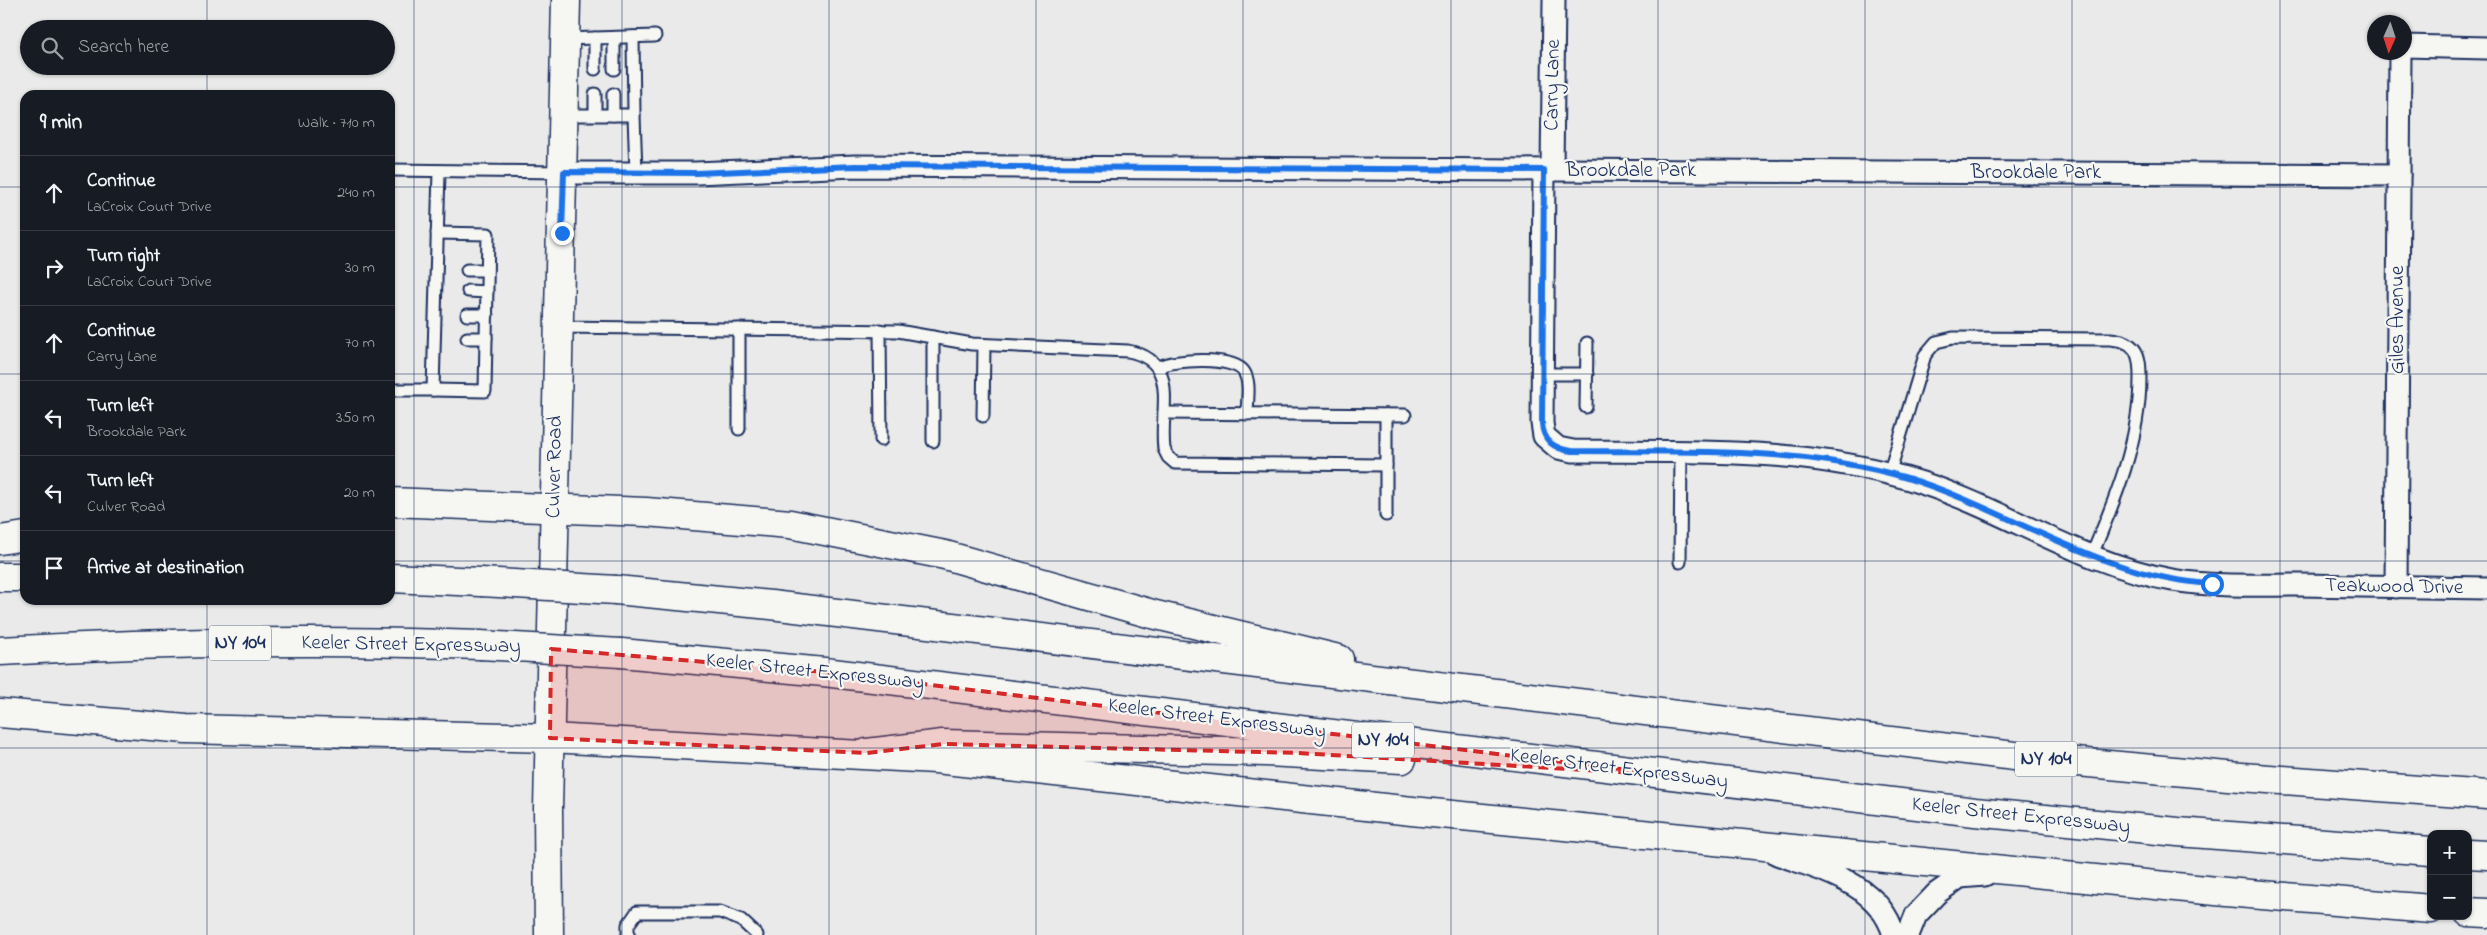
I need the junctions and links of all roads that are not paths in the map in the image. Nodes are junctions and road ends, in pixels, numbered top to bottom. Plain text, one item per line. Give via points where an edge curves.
1 (566, 0) edge
2 (1554, 0) edge
3 (656, 36) dead end
4 (633, 37) junction
5 (595, 38) junction
6 (614, 38) junction
7 (565, 39) junction
8 (2412, 46) edge
9 (2487, 48) edge
10 (2400, 60) edge
11 (595, 69) dead end
12 (614, 69) dead end
13 (595, 94) dead end
14 (614, 94) dead end
15 (595, 114) junction
16 (564, 115) junction
17 (613, 115) junction
18 (634, 116) junction
19 (395, 170) edge
20 (1548, 170) junction
21 (439, 171) junction
22 (564, 172) junction
23 (636, 172) junction
24 (2399, 175) junction
25 (437, 232) junction
26 (467, 270) dead end
27 (487, 270) junction
28 (468, 291) dead end
29 (487, 292) junction
30 (435, 315) junction
31 (447, 315) dead end
32 (468, 315) dead end
33 (487, 316) junction
34 (558, 327) junction
35 (739, 329) junction
36 (880, 330) junction
37 (933, 337) junction
38 (467, 338) dead end
39 (486, 338) junction
40 (1587, 343) dead end
41 (984, 345) junction
42 (1159, 367) junction
43 (1542, 374) junction
44 (1587, 374) junction
45 (395, 390) edge
46 (432, 390) junction
47 (1586, 407) dead end
48 (1164, 413) junction
49 (1247, 414) junction
50 (1386, 415) junction
51 (1405, 415) dead end
52 (984, 416) dead end
53 (739, 429) dead end
54 (881, 440) dead end
55 (933, 441) dead end
56 (1681, 452) junction
57 (1386, 465) junction
58 (1889, 474) junction
59 (395, 502) edge
60 (554, 508) junction
61 (1386, 515) dead end
62 (20, 537) edge
63 (0, 540) edge
64 (2091, 557) junction
65 (1680, 562) dead end
66 (20, 577) edge
67 (0, 578) edge
68 (395, 578) edge
69 (2396, 587) junction
70 (2487, 588) edge
71 (0, 651) edge
72 (1516, 696) junction
73 (0, 713) edge
74 (550, 738) junction
75 (867, 753) junction
76 (1670, 775) junction
77 (2487, 795) edge
78 (1750, 845) junction
79 (2427, 851) edge
80 (2472, 854) edge
81 (2487, 855) edge
82 (2022, 872) junction
83 (2427, 909) edge
84 (2472, 912) edge
85 (2487, 913) edge
86 (549, 935) edge
87 (628, 935) edge
88 (757, 935) edge
89 (1894, 935) edge
90 (1908, 935) edge

1 - 7 main road, Culver Road
2 - 20 street, Carry Lane
3 - 4 lane
4 - 6 lane
4 - 18 lane
5 - 6 lane
5 - 7 lane
5 - 11 lane
6 - 12 lane
7 - 16 main road, Culver Road
8 - 9 street
10 - 24 street, Giles Avenue
13 - 15 lane
14 - 17 lane
15 - 16 lane
15 - 17 lane
16 - 22 main road, Culver Road
17 - 18 lane
18 - 23 lane
19 - 21 lane
20 - 23 street, Brookdale Park via 855,166 696,173
20 - 24 street, Brookdale Park
20 - 43 street, Carry Lane
21 - 22 lane
21 - 25 lane
22 - 23 street, Brookdale Park
22 - 34 main road, Culver Road
24 - 69 street, Giles Avenue
25 - 27 lane via 488,234
25 - 30 lane via 441,290
26 - 27 lane
27 - 29 lane
28 - 29 lane
29 - 33 lane
30 - 31 lane
30 - 46 lane via 440,337
32 - 33 lane
33 - 39 lane
34 - 35 lane
34 - 60 main road, Culver Road
35 - 36 lane
35 - 53 lane
36 - 37 lane
36 - 54 lane
37 - 41 lane
37 - 55 lane
38 - 39 lane
39 - 46 lane via 485,391
40 - 44 lane
41 - 42 lane via 1128,351 1148,357
41 - 52 lane
42 - 48 lane via 1163,378
42 - 49 lane via 1182,362 1238,365 1246,377
43 - 44 lane
43 - 56 street, Carry Lane via 1542,429 1548,441 1558,448 1572,451
44 - 47 lane
45 - 46 lane
48 - 49 lane
48 - 57 lane via 1166,453 1180,464
49 - 50 lane
50 - 51 lane
50 - 57 lane
56 - 58 street, Carry Lane via 1802,457
56 - 65 lane
57 - 61 lane
58 - 64 street, Teakwood Drive via 1990,509
58 - 64 lane via 1924,355 1936,342 1954,338 2123,341 2138,355 2137,420 2122,477
59 - 60 main road
60 - 72 main road via 755,520 862,537 989,566 1196,625
60 - 74 main road, Culver Road
62 - 63 main road
64 - 69 street, Teakwood Drive via 2137,572 2193,583
66 - 67 main road
68 - 72 main road, NY 104, bridge via 616,590 770,605
69 - 70 street, Teakwood Drive
71 - 76 main road, Keeler Street Expressway / NY 104, bridge via 284,643 480,646 621,653 834,673
72 - 77 main road, NY 104 via 2116,767
73 - 74 main road via 186,729
74 - 75 main road
74 - 86 main road, Culver Road
75 - 76 main road via 943,744 1266,752
75 - 78 main road
76 - 79 main road, Keeler Street Expressway / NY 104 via 2018,816
78 - 82 main road
78 - 89 street via 1847,880 1872,898 1891,924
80 - 81 main road
82 - 83 main road
82 - 90 street via 1960,878 1937,893 1916,915
84 - 85 main road
87 - 88 lane via 628,925 637,912 720,912 741,920

